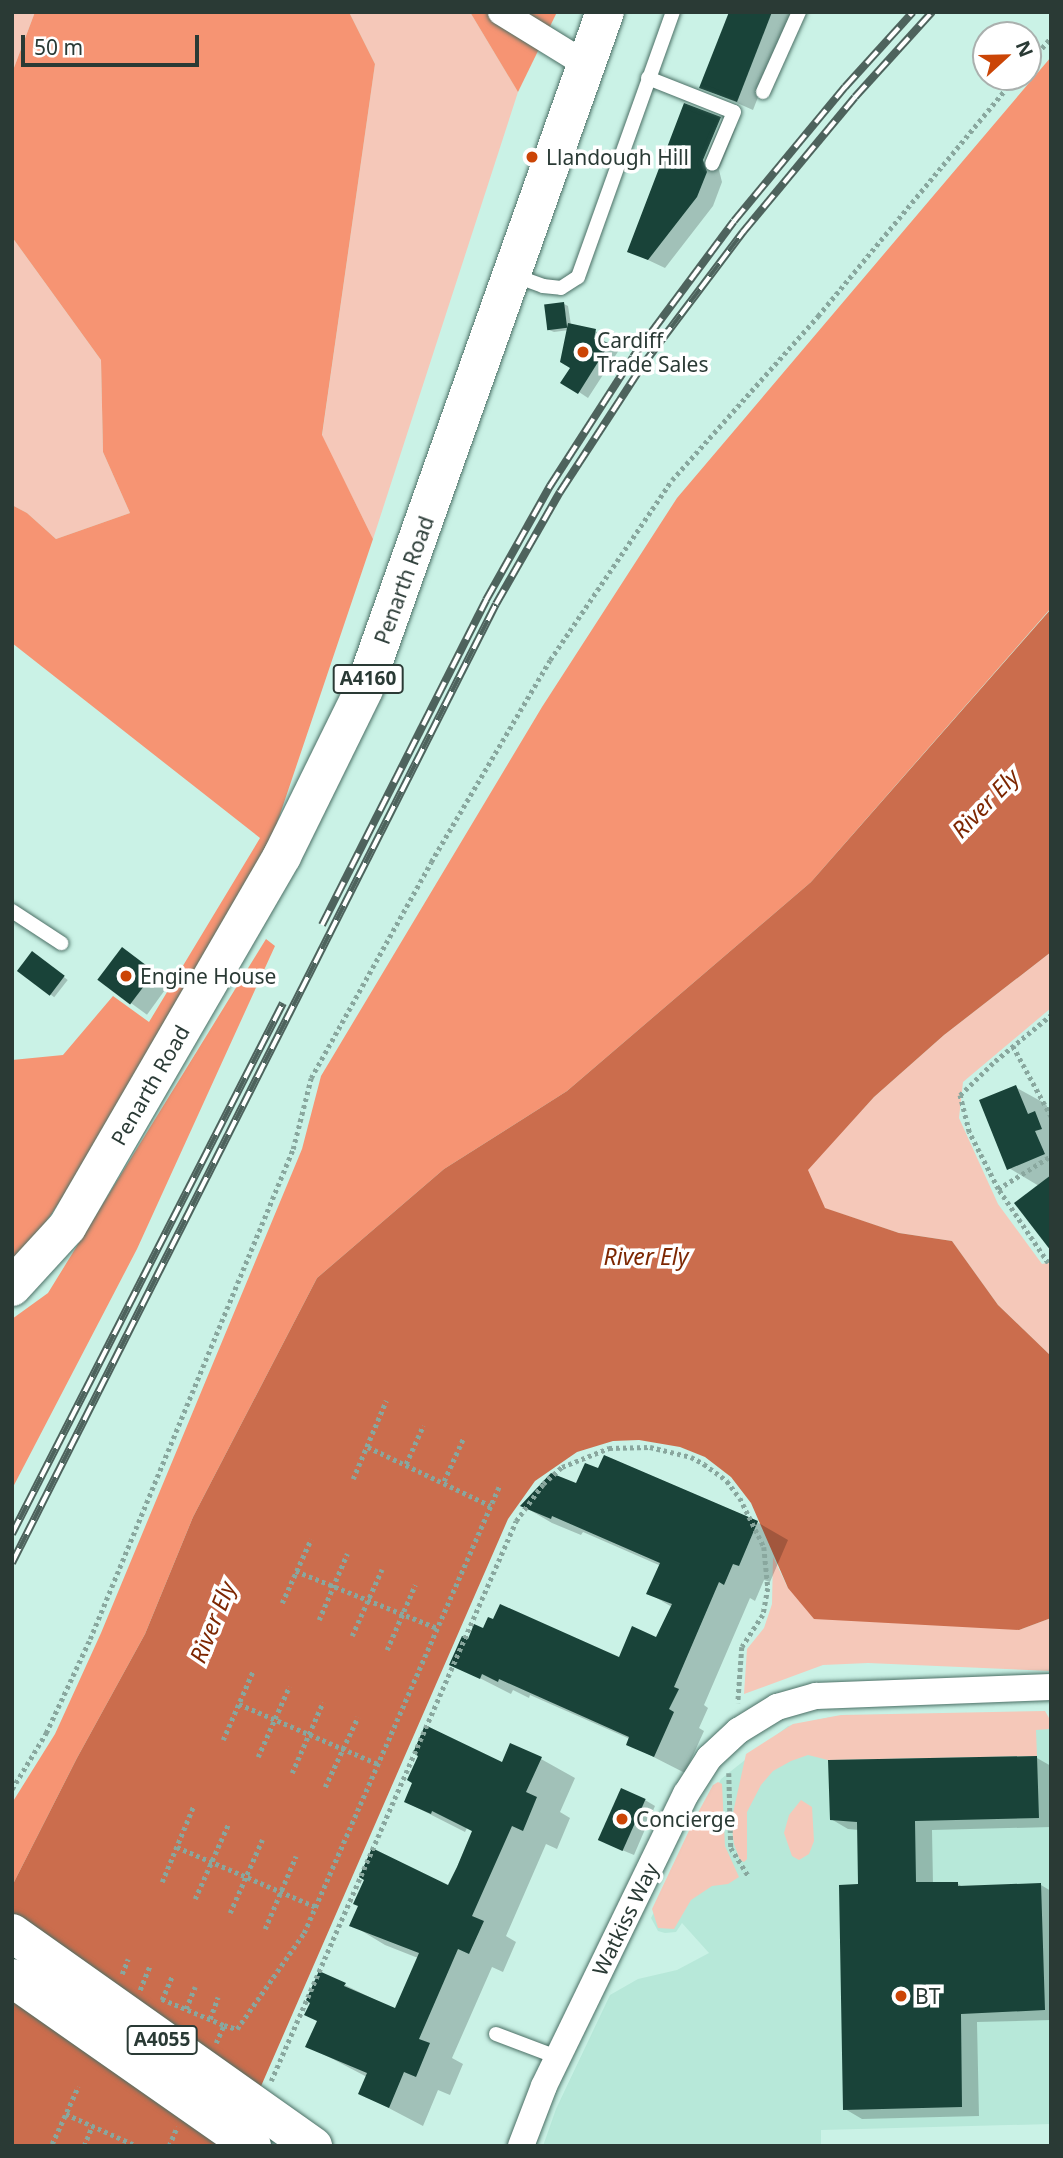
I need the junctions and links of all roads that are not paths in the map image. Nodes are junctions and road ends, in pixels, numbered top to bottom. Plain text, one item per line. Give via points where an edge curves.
1 (500, 12) edge
2 (605, 12) edge
3 (673, 12) edge
4 (799, 12) edge
5 (587, 65) junction
6 (648, 78) junction
7 (764, 92) dead end
8 (712, 164) dead end
9 (512, 275) junction
10 (12, 911) edge
11 (61, 943) dead end
12 (12, 1287) edge
13 (1051, 1687) edge
14 (12, 1933) edge
15 (12, 1978) edge
16 (496, 2034) dead end
17 (558, 2057) junction
18 (252, 2146) edge
19 (313, 2146) edge
20 (521, 2146) edge

1 - 5 street
2 - 5 main road, Penarth Road / A4160
3 - 6 lane
4 - 7 lane
5 - 9 main road, Penarth Road / A4160
6 - 8 lane via 734,112
6 - 9 lane via 578,277 561,288
9 - 12 main road, Penarth Road / A4160 via 364,689 288,844 67,1227
10 - 11 lane
13 - 17 street, Watkiss Way via 816,1696 777,1707 738,1731 709,1758 686,1794
14 - 19 main road, A4055, bridge
15 - 18 main road, A4055, bridge
16 - 17 lane
17 - 20 street, Watkiss Way

